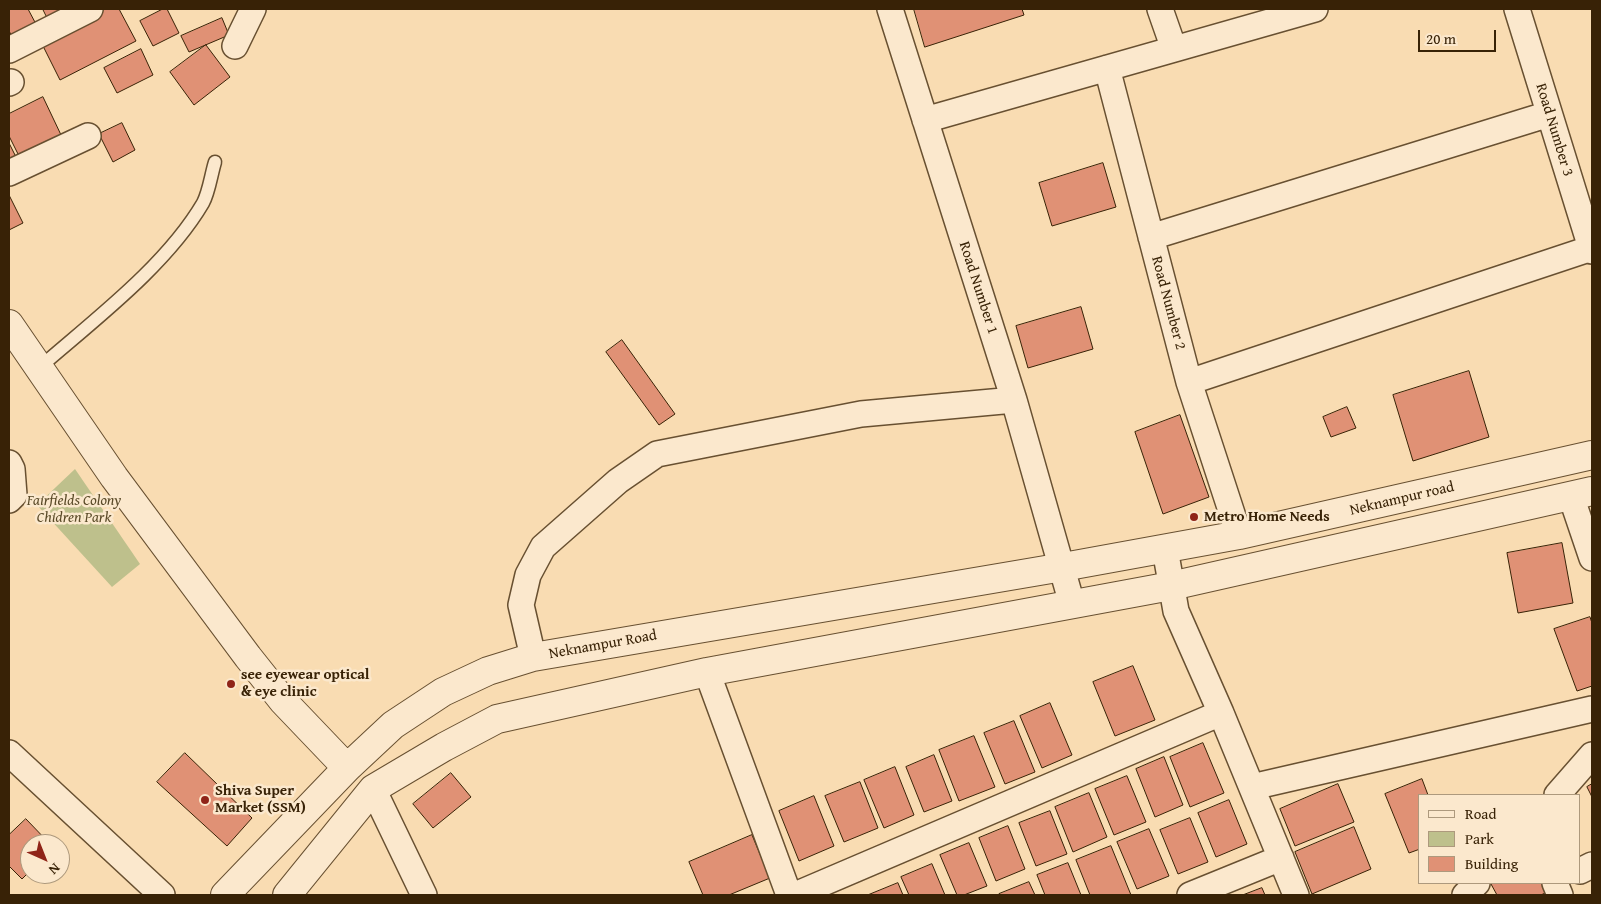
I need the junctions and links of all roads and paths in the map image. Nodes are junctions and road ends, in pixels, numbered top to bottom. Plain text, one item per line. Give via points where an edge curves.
1 (90, 9) edge
2 (253, 9) edge
3 (890, 9) edge
4 (1160, 9) edge
5 (1315, 9) edge
6 (1517, 9) edge
7 (235, 46) dead end
8 (1174, 49) junction
9 (9, 50) edge
10 (1107, 68) junction
11 (1549, 114) junction
12 (925, 120) junction
13 (88, 136) dead end
14 (215, 162) dead end
15 (9, 173) edge
16 (1151, 237) junction
17 (1592, 250) edge
18 (9, 324) edge
19 (39, 368) junction
20 (1189, 382) junction
21 (1014, 400) junction
22 (1592, 455) edge
23 (9, 464) edge
24 (1581, 494) edge
25 (9, 500) edge
26 (1239, 535) junction
27 (1165, 549) junction
28 (1592, 558) edge
29 (1063, 567) junction
30 (1171, 586) junction
31 (1072, 604) junction
32 (533, 657) junction
33 (707, 672) junction
34 (1592, 709) edge
35 (1221, 712) junction
36 (9, 753) edge
37 (1592, 754) edge
38 (347, 768) junction
39 (1252, 788) junction
40 (373, 790) junction
41 (1558, 794) edge
42 (1281, 858) junction
43 (1592, 864) edge
44 (1581, 870) edge
45 (1476, 884) edge
46 (162, 895) edge
47 (225, 895) edge
48 (287, 895) edge
49 (424, 895) edge
50 (789, 895) edge
51 (795, 895) edge
52 (1190, 895) edge
53 (1296, 895) edge
54 (1465, 895) edge

1 - 9 street
2 - 7 street
3 - 12 street, Road Number 1
4 - 8 street
5 - 8 street
6 - 11 street, Road Number 3
8 - 10 street
10 - 12 street
10 - 16 street, Road Number 2
11 - 16 street
11 - 17 street, Road Number 3
12 - 21 street, Road Number 1
13 - 15 street
14 - 19 lane via 204,201 179,238 126,292
16 - 20 street, Road Number 2
17 - 20 street
18 - 19 street
19 - 38 street via 114,478 248,657 283,701
20 - 26 street, Road Number 2
21 - 29 street, Road Number 1
21 - 32 street via 861,414 657,454 618,480 543,547 528,575 521,605
22 - 26 street, Neknampur road
23 - 25 street via 14,495
24 - 28 street
24 - 30 street
26 - 27 street, Neknampur road
27 - 29 street, Neknampur road
27 - 30 street
29 - 31 street, Road Number 1
29 - 32 street, Neknampur Road
30 - 31 street
30 - 35 street via 1179,618
31 - 33 street
32 - 38 street, Neknampur Road via 488,671 444,692 393,725
33 - 40 street via 497,719 444,746
33 - 50 street
34 - 39 street
35 - 39 street
35 - 51 street
36 - 46 street
37 - 41 street
38 - 47 street, Neknampur Road
39 - 42 street
40 - 48 street
40 - 49 street
42 - 52 street
42 - 53 street
43 - 44 street
45 - 54 street

